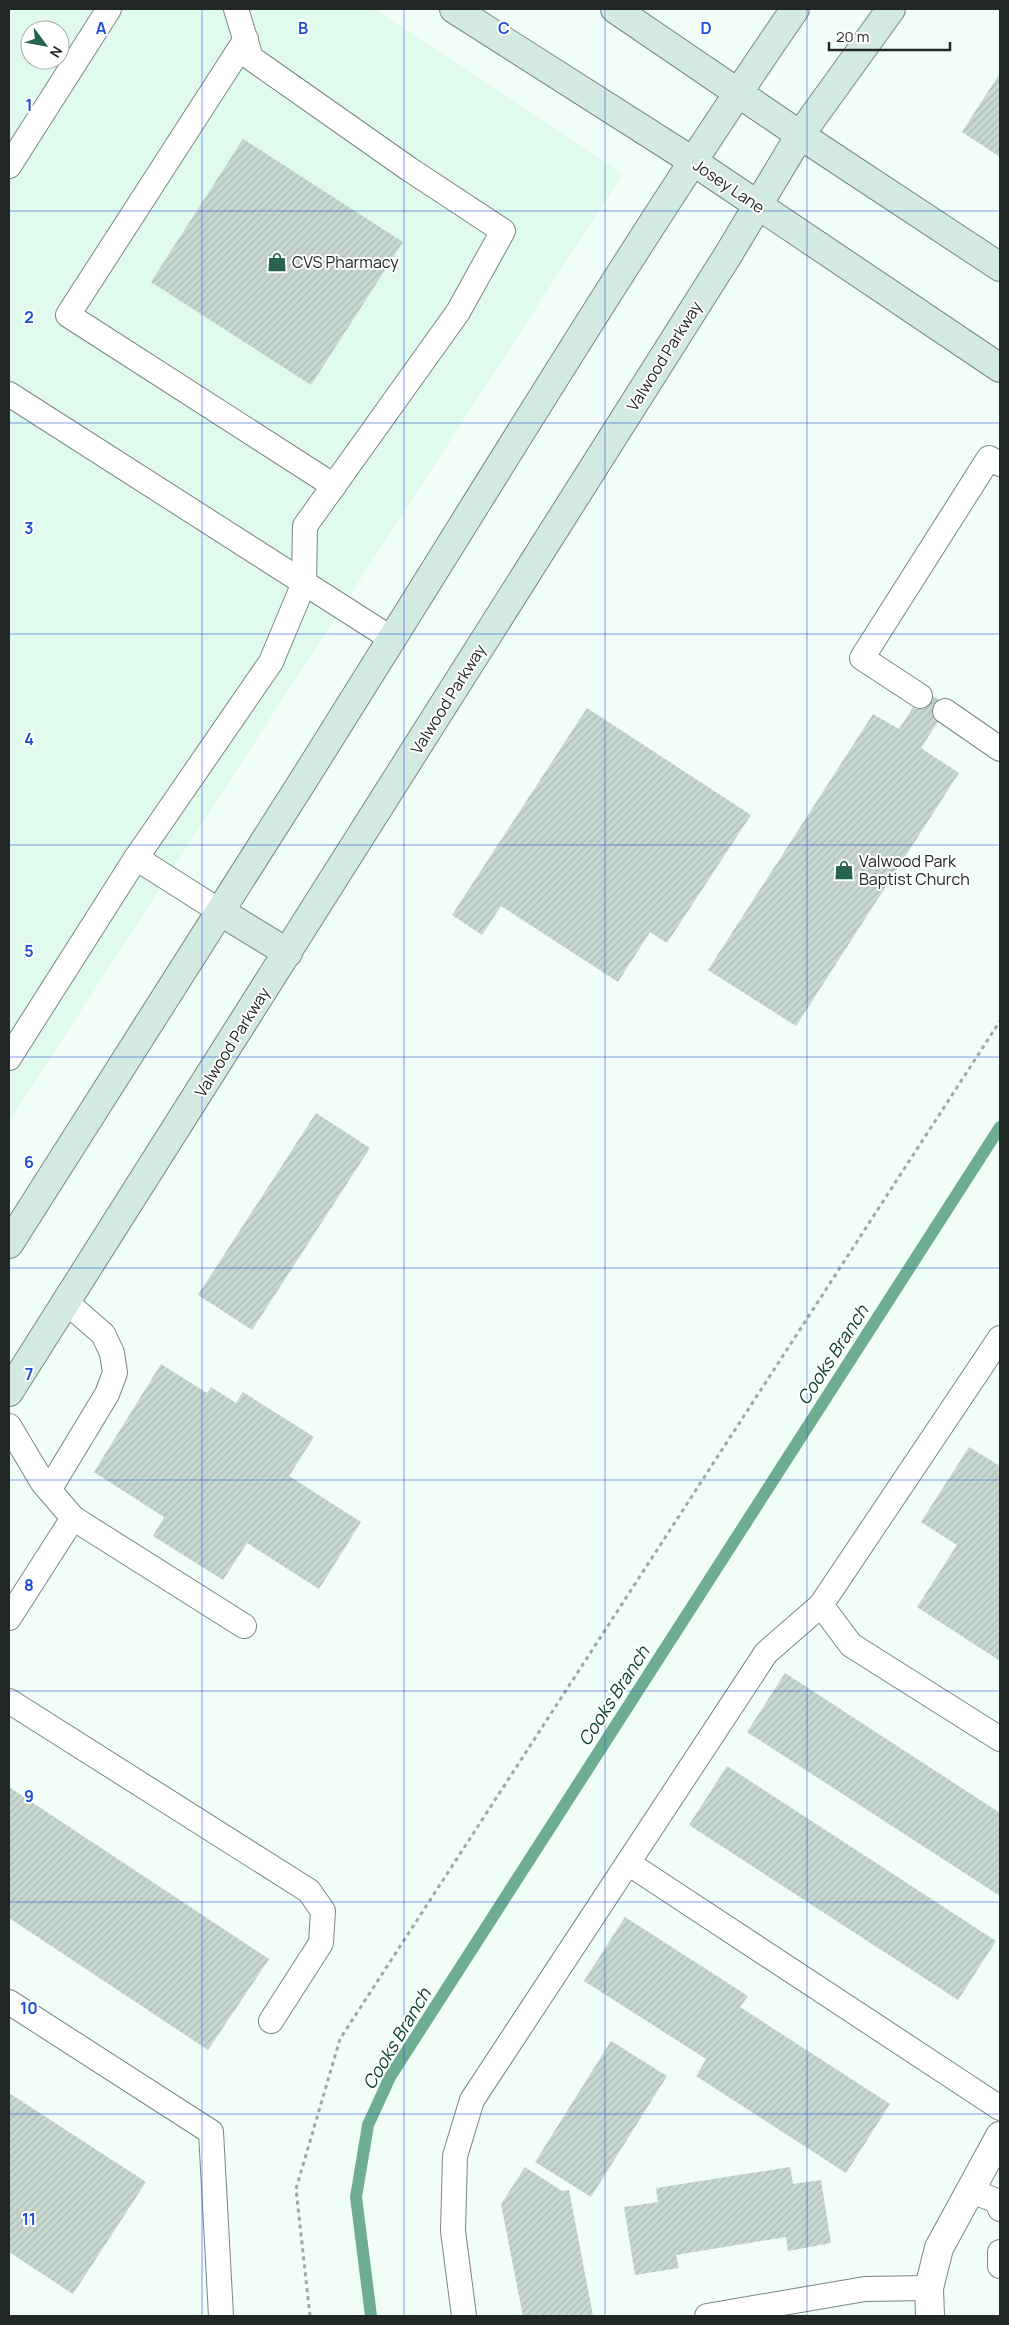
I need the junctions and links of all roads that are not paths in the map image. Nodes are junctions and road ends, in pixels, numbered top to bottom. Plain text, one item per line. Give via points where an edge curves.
1 (109, 9) edge
2 (236, 9) edge
3 (454, 9) edge
4 (615, 9) edge
5 (794, 9) edge
6 (891, 9) edge
7 (246, 38) junction
8 (739, 92) junction
9 (800, 135) junction
10 (694, 162) junction
11 (9, 166) edge
12 (758, 206) junction
13 (1000, 267) edge
14 (1000, 368) edge
15 (9, 394) edge
16 (996, 454) edge
17 (334, 486) junction
18 (304, 583) junction
19 (392, 639) junction
20 (920, 696) dead end
21 (945, 711) dead end
22 (1000, 749) edge
23 (136, 858) junction
24 (221, 912) junction
25 (288, 952) junction
26 (9, 1058) edge
27 (9, 1244) edge
28 (66, 1302) junction
29 (1000, 1338) edge
30 (9, 1392) edge
31 (9, 1426) edge
32 (49, 1490) junction
33 (73, 1518) junction
34 (821, 1605) junction
35 (9, 1618) edge
36 (244, 1626) dead end
37 (9, 1702) edge
38 (1000, 1739) edge
39 (628, 1863) junction
40 (9, 2002) edge
41 (271, 2021) dead end
42 (1000, 2108) edge
43 (1000, 2136) edge
44 (969, 2190) junction
45 (1000, 2209) edge
46 (1000, 2252) edge
47 (1000, 2266) edge
48 (929, 2288) junction
49 (221, 2316) edge
50 (464, 2316) edge
51 (707, 2316) edge
52 (930, 2316) edge

1 - 11 lane
2 - 7 lane
3 - 10 main road, Josey Lane
4 - 8 main road
5 - 8 main road
6 - 9 main road, Valwood Parkway
7 - 17 lane via 251,58 409,169 503,230 458,312
7 - 17 lane via 68,315
8 - 9 main road
8 - 10 main road
9 - 12 main road, Valwood Parkway
9 - 13 main road
10 - 12 main road, Josey Lane
10 - 19 main road
12 - 14 main road, Josey Lane
12 - 25 main road, Valwood Parkway
15 - 18 lane
16 - 20 lane via 862,658
17 - 18 lane via 305,526
18 - 19 lane
18 - 23 lane via 271,662
19 - 24 main road
21 - 22 lane
23 - 24 lane
23 - 26 lane
24 - 25 main road
24 - 27 main road
25 - 28 main road, Valwood Parkway
28 - 30 main road, Valwood Parkway
28 - 32 lane via 103,1334 112,1353 115,1373 107,1394
29 - 34 lane
31 - 32 lane
32 - 33 lane
33 - 35 lane
33 - 36 lane
34 - 38 lane via 851,1645
34 - 39 lane via 766,1654
37 - 41 lane via 309,1891 323,1911 321,1943
39 - 42 lane
39 - 50 lane via 472,2100 455,2156 453,2230
40 - 49 lane via 211,2132
43 - 44 street
44 - 45 lane via 997,2201
44 - 48 street via 939,2248
46 - 47 lane
48 - 51 lane via 865,2289
48 - 52 street

